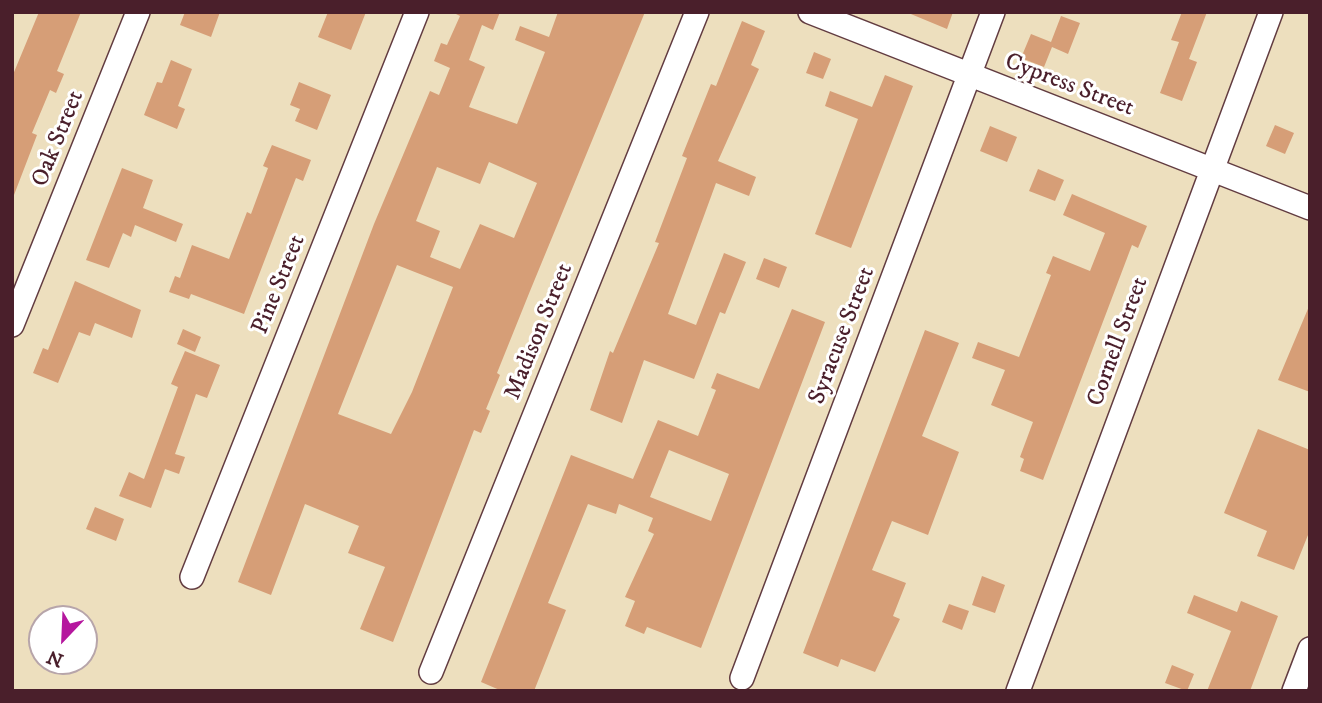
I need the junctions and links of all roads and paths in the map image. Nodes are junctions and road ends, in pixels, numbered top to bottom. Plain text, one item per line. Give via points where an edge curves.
1 (138, 12) edge
2 (417, 12) edge
3 (697, 12) edge
4 (810, 12) edge
5 (993, 12) edge
6 (1271, 12) edge
7 (968, 76) junction
8 (1214, 170) junction
9 (1310, 208) edge
10 (12, 325) edge
11 (192, 577) dead end
12 (1310, 649) edge
13 (432, 672) dead end
14 (742, 678) dead end
15 (1018, 691) edge
16 (1294, 691) edge

1 - 10 street, Oak Street
2 - 11 street, Pine Street
3 - 13 street, Madison Street
4 - 7 street, Cypress Street
5 - 7 street, Syracuse Street
6 - 8 street, Cornell Street
7 - 8 street, Cypress Street
7 - 14 street, Syracuse Street
8 - 9 street, Cypress Street
8 - 15 street, Cornell Street
12 - 16 street

